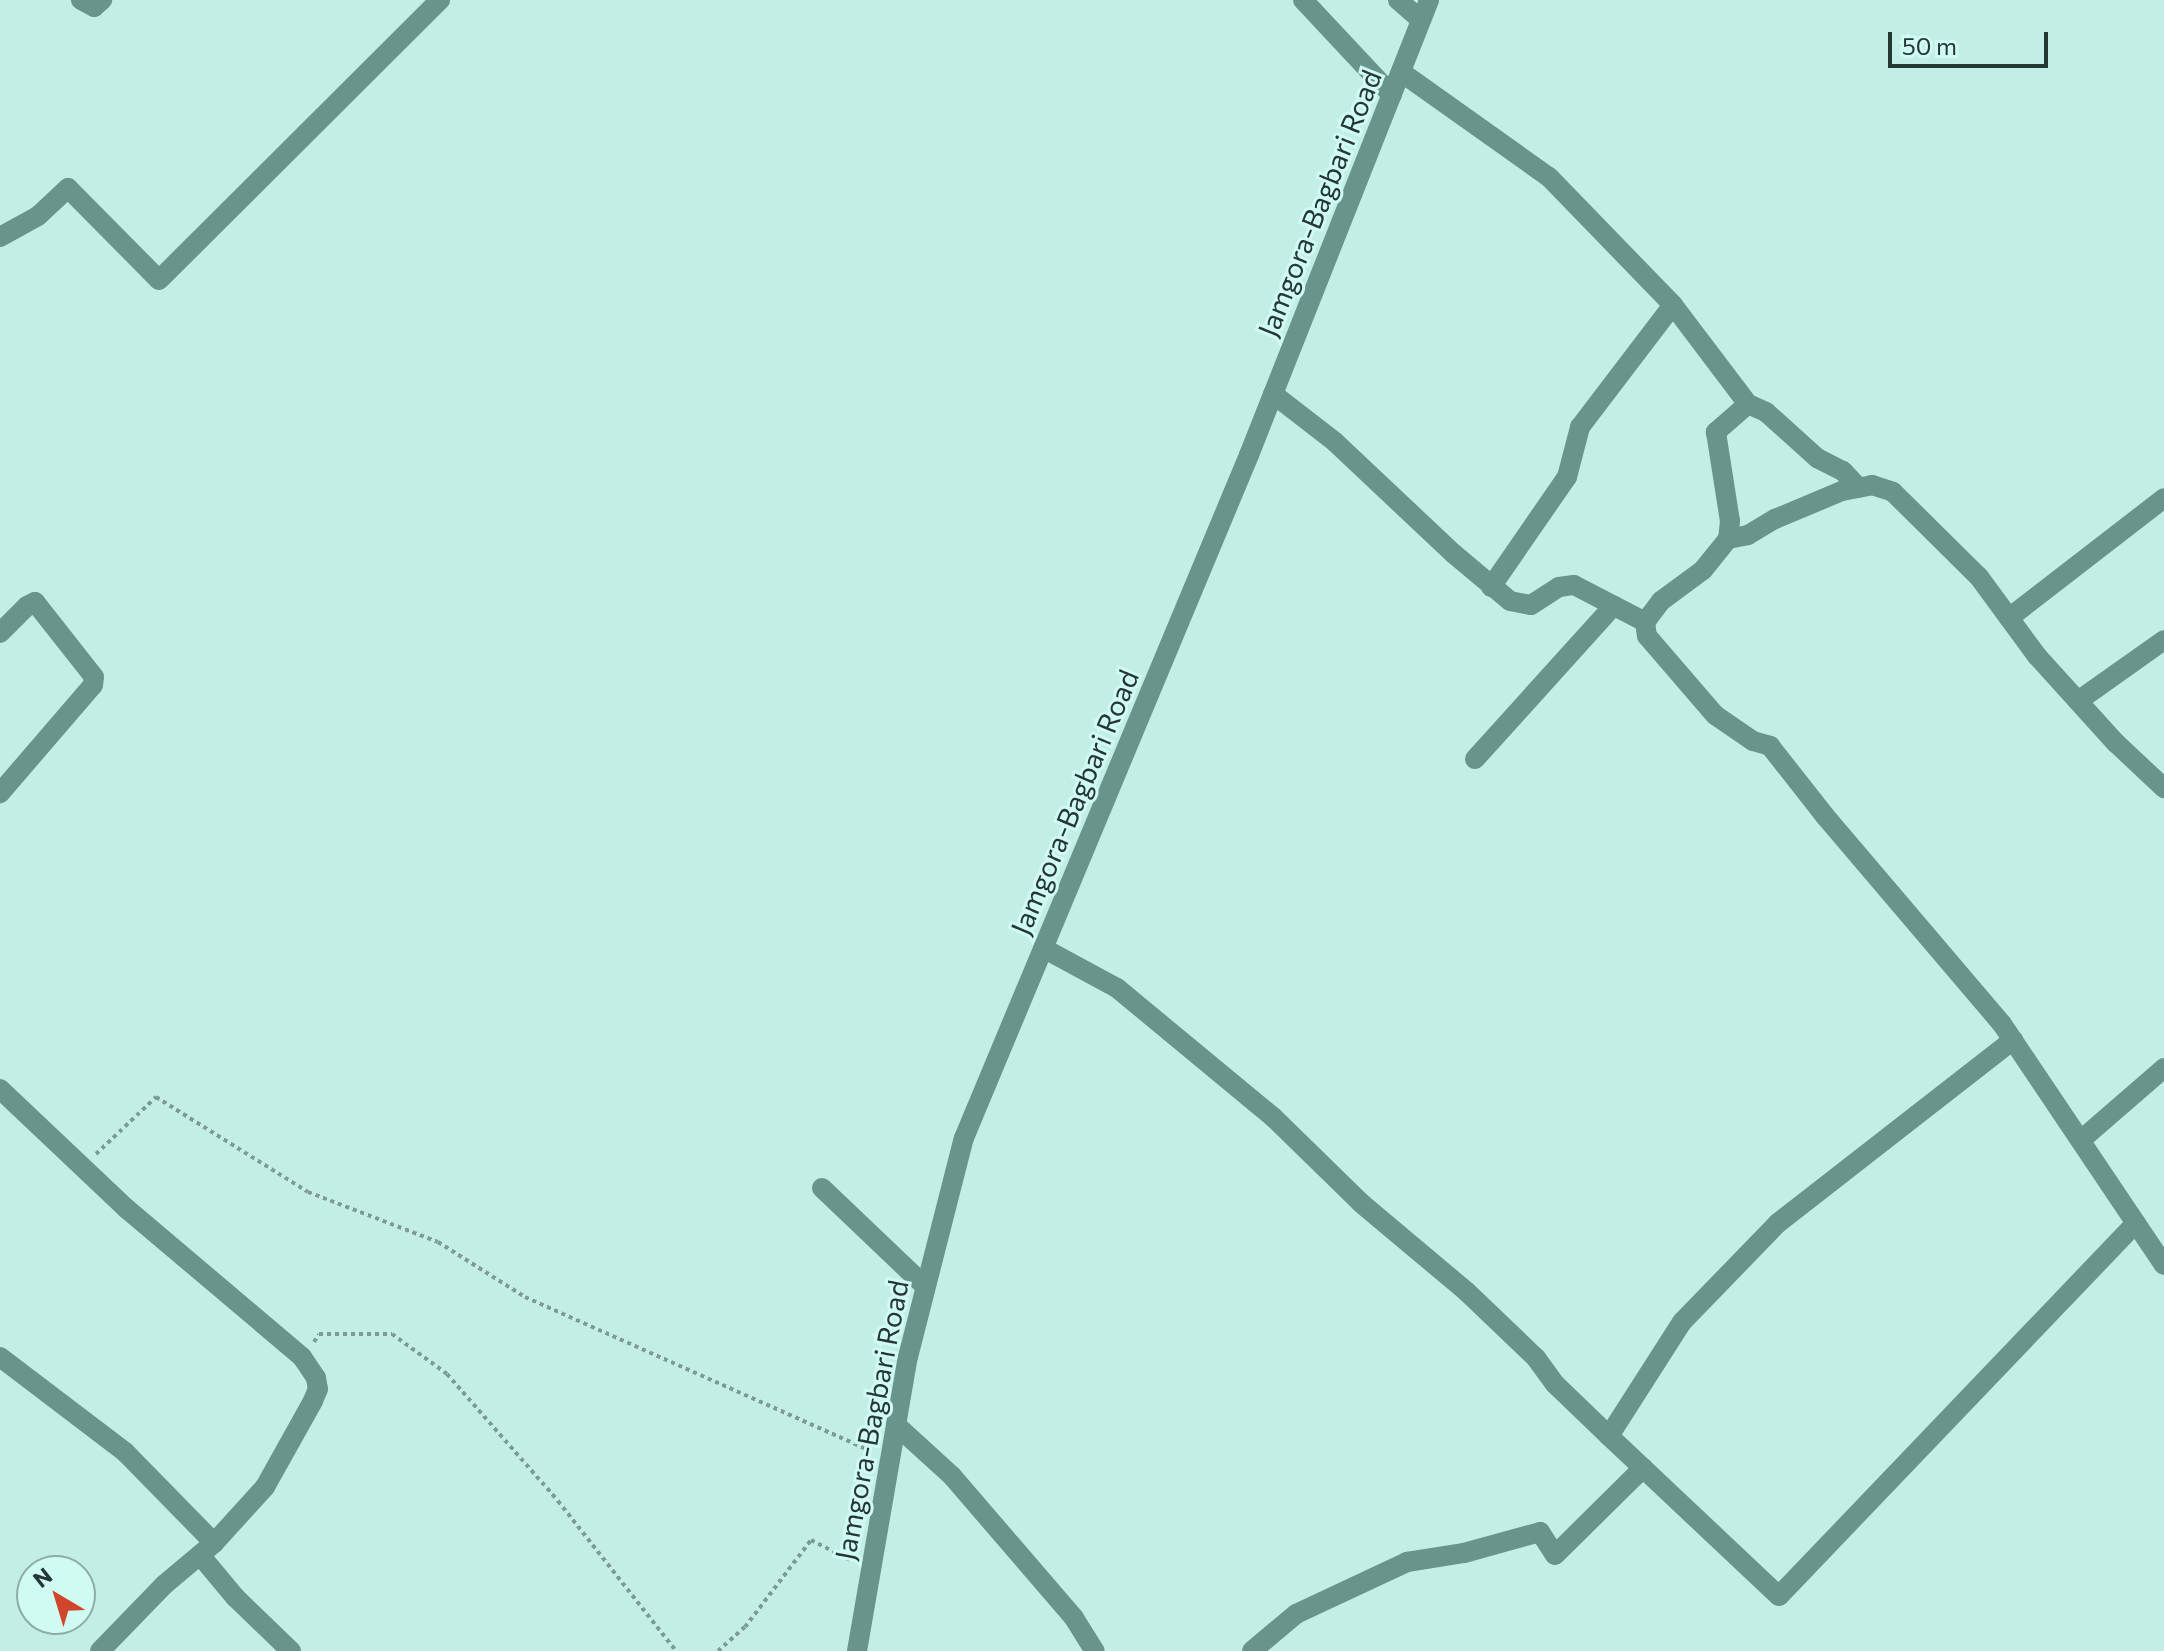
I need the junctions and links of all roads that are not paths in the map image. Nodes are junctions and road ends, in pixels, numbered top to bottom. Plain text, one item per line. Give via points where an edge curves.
1 (81, 0) edge
2 (102, 0) edge
3 (440, 0) edge
4 (1303, 0) edge
5 (1398, 0) edge
6 (1429, 0) edge
7 (1421, 20) junction
8 (1401, 72) junction
9 (1392, 95) junction
10 (0, 237) edge
11 (1673, 305) junction
12 (1273, 394) junction
13 (1748, 404) junction
14 (1859, 488) junction
15 (2164, 498) edge
16 (1728, 539) junction
17 (1491, 587) junction
18 (1614, 605) junction
19 (2009, 618) junction
20 (1645, 622) junction
21 (0, 633) edge
22 (2164, 640) edge
23 (2078, 701) junction
24 (1475, 759) dead end
25 (2164, 788) edge
26 (0, 793) edge
27 (1043, 948) junction
28 (2013, 1040) junction
29 (2164, 1068) edge
30 (0, 1089) edge
31 (2081, 1140) junction
32 (822, 1188) dead end
33 (2136, 1223) junction
34 (2164, 1265) edge
35 (925, 1286) junction
36 (0, 1357) edge
37 (896, 1425) junction
38 (1609, 1436) junction
39 (1643, 1468) junction
40 (207, 1549) junction
41 (100, 1651) edge
42 (291, 1651) edge
43 (857, 1651) edge
44 (1095, 1651) edge
45 (1252, 1651) edge

1 - 2 street via 94,7
3 - 10 street via 159,280 68,188 38,216
4 - 9 street
5 - 7 street
6 - 7 street, Jamgora-Bagbari Road
7 - 8 street, Jamgora-Bagbari Road
8 - 9 street, Jamgora-Bagbari Road
8 - 11 street via 1549,177
9 - 12 street, Jamgora-Bagbari Road
11 - 13 street
11 - 17 street via 1580,427 1567,477
12 - 17 street via 1335,442
12 - 27 street, Jamgora-Bagbari Road
13 - 14 street via 1766,412
13 - 16 street via 1716,432
14 - 16 street via 1817,500 1748,535
14 - 19 street via 1872,485 1893,492 1979,577
15 - 19 street
16 - 20 street via 1717,557 1661,601
17 - 18 street via 1510,601 1531,605 1559,587 1574,585
18 - 20 street
18 - 24 street
19 - 23 street
20 - 28 street via 1647,636 1715,715 1770,746
21 - 26 street via 35,602 94,677 93,685
22 - 23 street
23 - 25 street
27 - 35 street, Jamgora-Bagbari Road via 964,1138
27 - 38 street via 1117,988 1273,1117 1361,1203 1467,1292
28 - 31 street
28 - 38 street via 1778,1223 1682,1322
29 - 31 street
30 - 40 street via 210,1282 302,1357 316,1378 313,1401 265,1487
31 - 33 street
32 - 35 street
33 - 34 street
33 - 39 street via 1779,1596
35 - 37 street, Jamgora-Bagbari Road
36 - 40 street via 125,1452
37 - 43 street, Jamgora-Bagbari Road
37 - 44 street via 952,1476 1074,1618
38 - 39 street
39 - 45 street via 1555,1555 1540,1532 1407,1562 1296,1614
40 - 41 street
40 - 42 street via 235,1597

